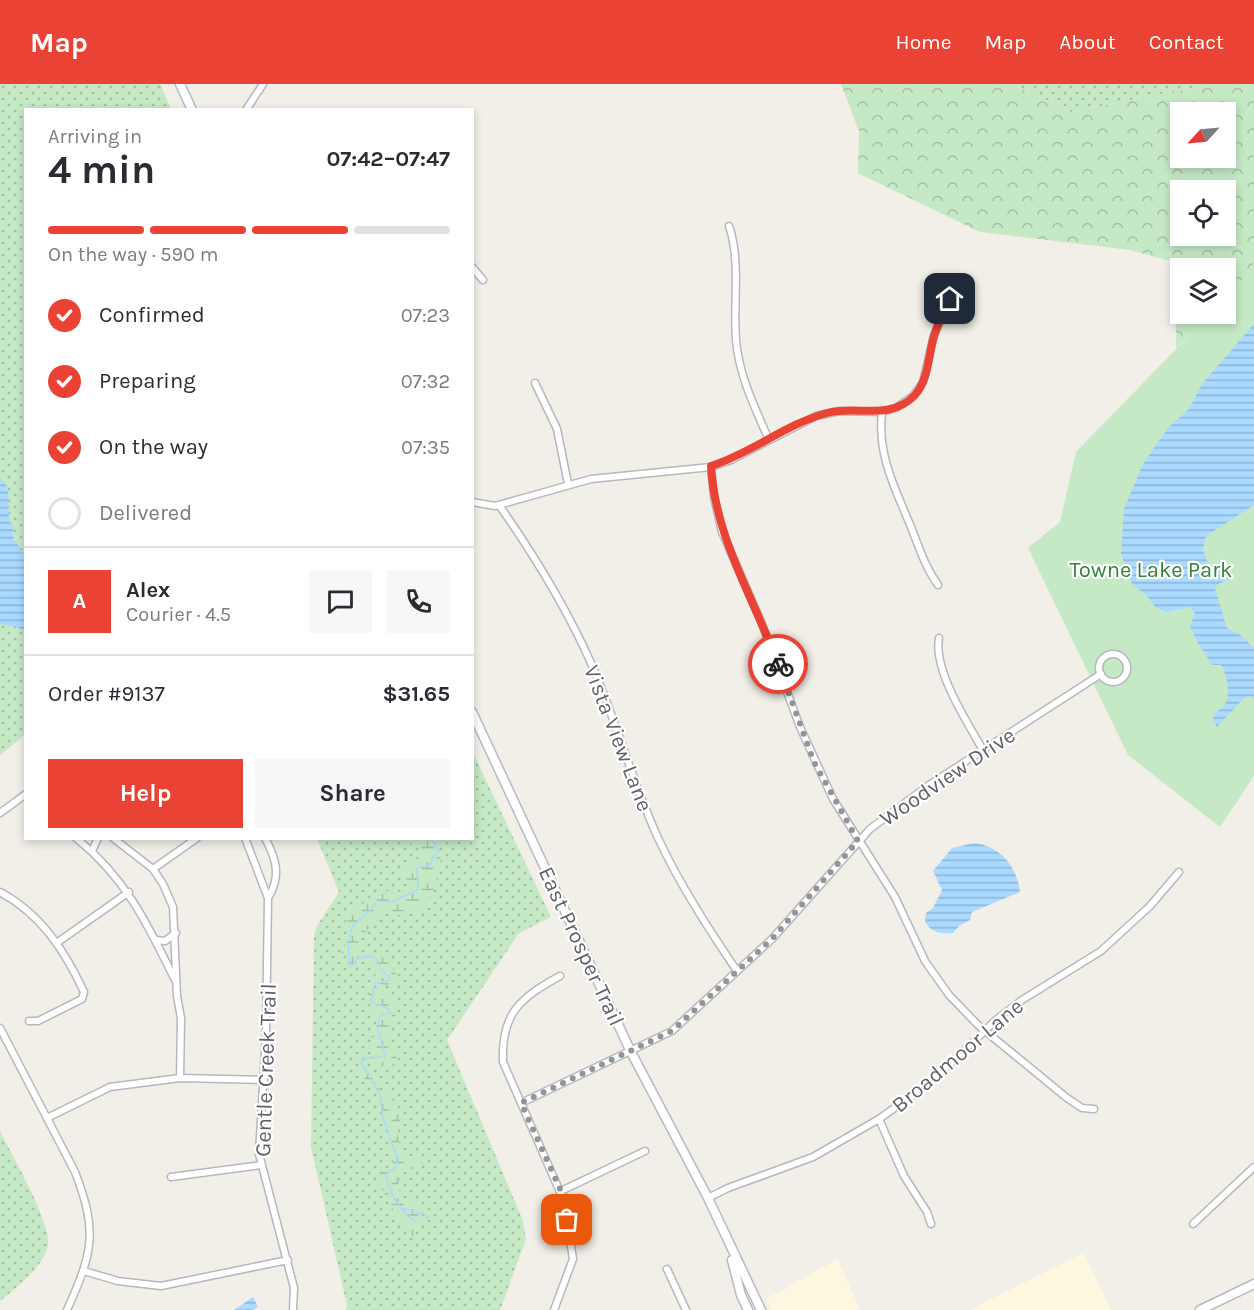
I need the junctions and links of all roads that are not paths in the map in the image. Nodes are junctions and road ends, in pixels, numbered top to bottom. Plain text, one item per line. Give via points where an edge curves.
1 (180, 84) edge
2 (263, 84) edge
3 (191, 108) edge
4 (247, 108) edge
5 (729, 226) dead end
6 (474, 269) edge
7 (483, 280) dead end
8 (950, 299) dead end
9 (535, 383) dead end
10 (882, 412) junction
11 (769, 441) junction
12 (711, 466) junction
13 (568, 484) junction
14 (474, 502) edge
15 (499, 505) junction
16 (938, 585) dead end
17 (939, 638) dead end
18 (1101, 674) junction
19 (474, 716) edge
20 (983, 750) junction
21 (24, 795) edge
22 (0, 813) edge
23 (78, 840) edge
24 (97, 840) edge
25 (116, 840) edge
26 (194, 840) edge
27 (246, 840) edge
28 (266, 840) edge
29 (858, 841) junction
30 (92, 851) junction
31 (153, 869) junction
32 (1179, 872) dead end
33 (0, 891) edge
34 (129, 892) junction
35 (268, 898) junction
36 (176, 933) junction
37 (156, 940) junction
38 (58, 942) junction
39 (737, 972) junction
40 (560, 976) dead end
41 (176, 983) junction
42 (29, 1022) dead end
43 (0, 1028) edge
44 (985, 1031) junction
45 (631, 1052) junction
46 (180, 1078) junction
47 (264, 1080) junction
48 (521, 1103) junction
49 (1094, 1109) dead end
50 (47, 1118) junction
51 (879, 1119) junction
52 (645, 1150) dead end
53 (261, 1166) junction
54 (1254, 1167) edge
55 (171, 1177) dead end
56 (561, 1191) junction
57 (708, 1198) junction
58 (931, 1224) dead end
59 (1194, 1224) dead end
60 (728, 1242) junction
61 (288, 1260) junction
62 (667, 1269) dead end
63 (84, 1271) junction
64 (1254, 1284) edge
65 (67, 1310) edge
66 (293, 1310) edge
67 (554, 1310) edge
68 (686, 1310) edge
69 (748, 1310) edge
70 (761, 1310) edge
71 (1200, 1310) edge

1 - 3 main road
2 - 4 street
5 - 11 street via 734,249 739,358
6 - 7 street
8 - 10 street via 934,335 919,390 902,405
9 - 13 street via 557,429
10 - 11 street via 829,412
10 - 16 street via 882,451 888,474 927,571
11 - 12 street
12 - 13 street via 630,473
12 - 29 street via 718,516 729,552 762,624 814,762
13 - 15 street
14 - 15 street
15 - 39 street, Vista View Lane via 537,560 578,634 659,838 697,910
17 - 20 street via 937,651 947,679
18 - 18 street via 1108,681 1118,680 1126,672 1125,661 1115,654 1105,656 1099,664
18 - 20 street, Woodview Drive
19 - 45 main road, East Prosper Trail
20 - 29 street, Woodview Drive via 899,807
21 - 22 street
23 - 30 street
24 - 30 street
25 - 31 street
26 - 31 street
27 - 35 street, Gentle Creek Trail
28 - 35 street, Gentle Creek Trail via 278,874
29 - 39 street, Woodview Drive via 772,939
29 - 44 street via 895,897 932,972
30 - 34 street
31 - 36 street via 173,907
32 - 44 street, Broadmoor Lane via 1150,906 1101,951 1022,1000
33 - 38 street via 36,918
34 - 37 street
34 - 38 street
35 - 47 street, Gentle Creek Trail
36 - 37 street via 165,941
36 - 41 street
37 - 41 street
38 - 42 street via 84,992 82,999 39,1021
39 - 45 street, Woodview Drive via 672,1031
40 - 48 street via 533,991 507,1019 503,1062
41 - 46 street via 182,1018
43 - 50 street
44 - 49 street via 1067,1098 1082,1108
44 - 51 street, Broadmoor Lane via 931,1083
45 - 48 street, Woodview Drive
45 - 57 main road, East Prosper Trail
46 - 47 street
46 - 50 street via 110,1087
47 - 53 street, Gentle Creek Trail
48 - 56 street
50 - 63 street via 84,1195 91,1246
51 - 57 street, Broadmoor Lane via 813,1156
51 - 58 street
52 - 56 street
53 - 55 street
53 - 61 street, Gentle Creek Trail
54 - 59 street
56 - 67 street via 573,1259
57 - 60 main road, East Prosper Trail
60 - 69 main road, East Prosper Trail
60 - 70 main road, East Prosper Trail
61 - 63 street via 161,1286 118,1281
61 - 66 street, Gentle Creek Trail via 294,1288
62 - 68 street
63 - 65 street
64 - 71 main road

